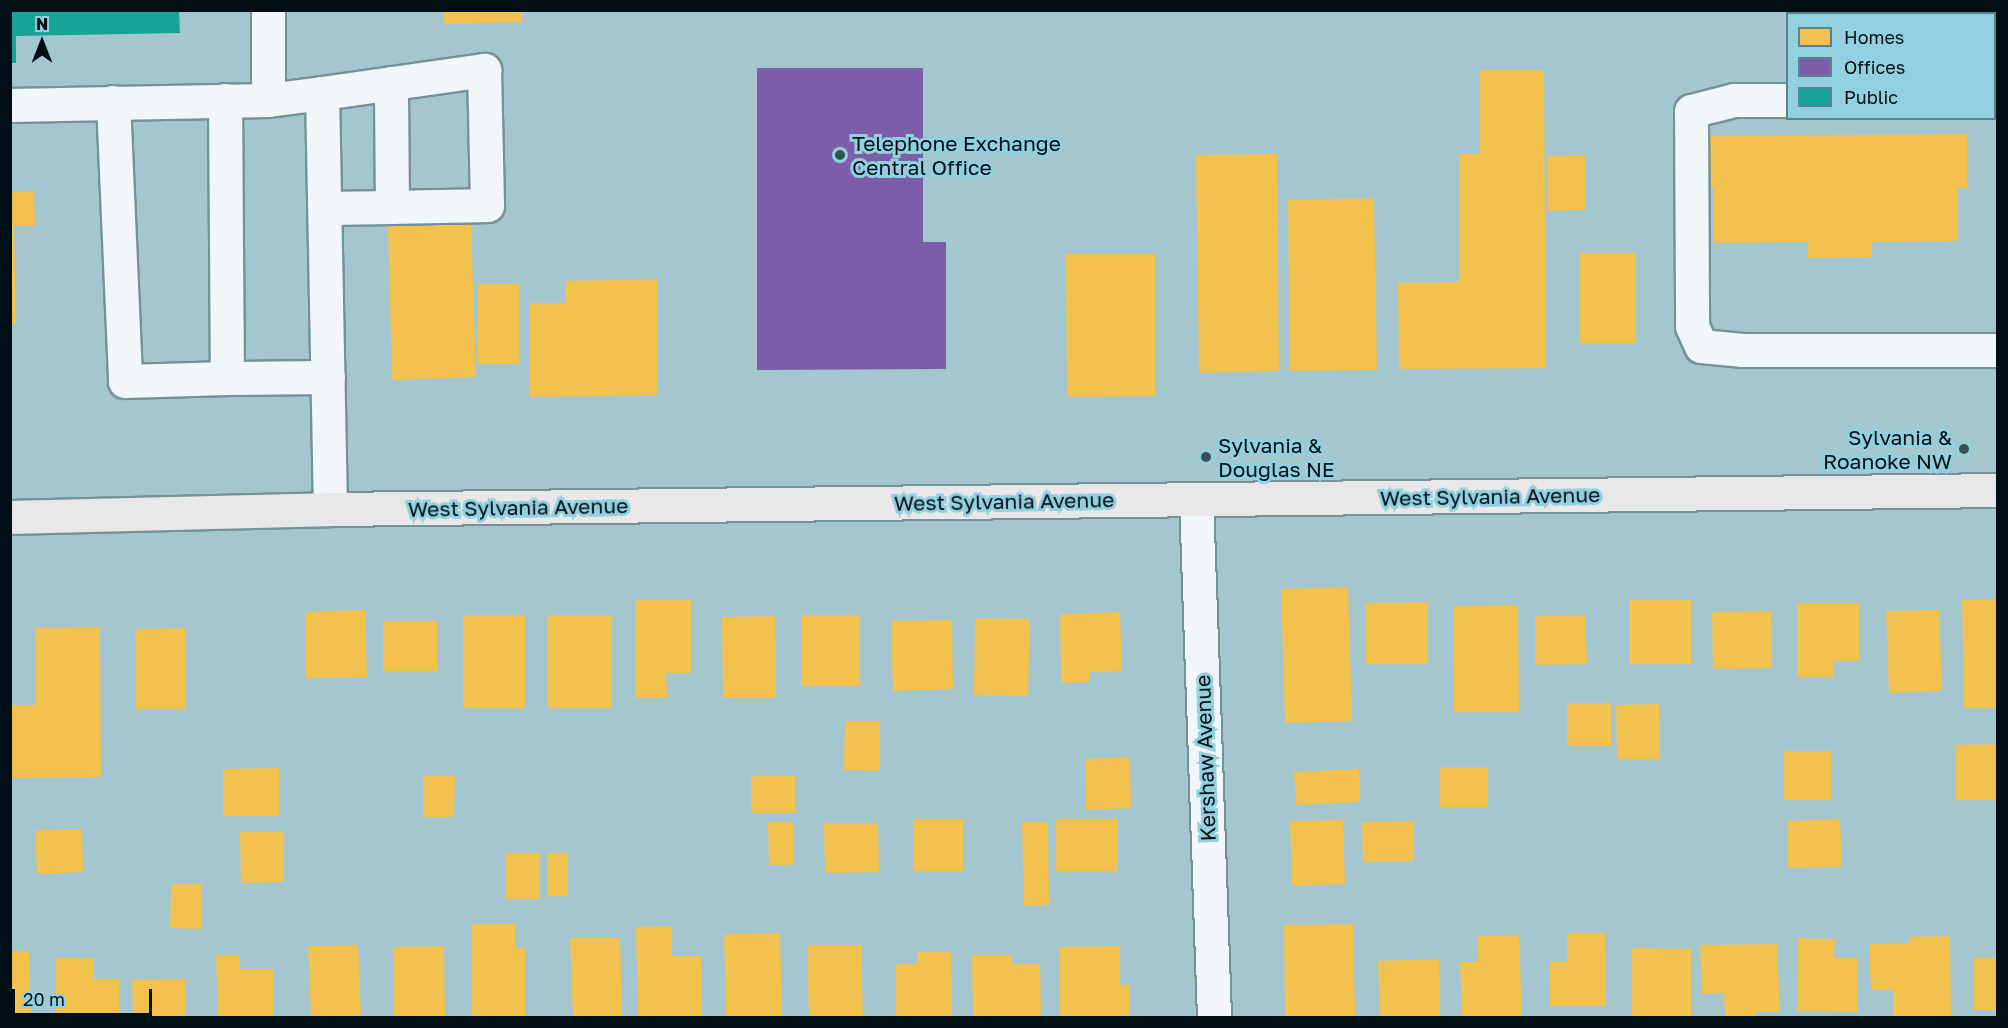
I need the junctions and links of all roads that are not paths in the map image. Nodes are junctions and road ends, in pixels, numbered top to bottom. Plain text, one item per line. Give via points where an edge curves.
1 (268, 10) edge
2 (391, 83) junction
3 (322, 93) junction
4 (225, 100) junction
5 (268, 100) junction
6 (1786, 100) edge
7 (114, 102) junction
8 (10, 105) edge
9 (392, 207) junction
10 (325, 208) junction
11 (1998, 350) edge
12 (328, 377) junction
13 (227, 378) junction
14 (1998, 490) edge
15 (1196, 499) junction
16 (330, 509) junction
17 (10, 517) edge
18 (1214, 1017) edge

1 - 5 street
2 - 3 street
2 - 9 street
2 - 9 street via 484,70 487,205
3 - 5 street
3 - 10 street
4 - 5 street
4 - 7 street
4 - 13 street
6 - 11 street via 1734,100 1691,111 1692,326 1701,346 1743,350
7 - 8 street
7 - 13 street via 125,381
9 - 10 street
10 - 12 street
12 - 13 street
12 - 16 street
14 - 15 main road, West Sylvania Avenue
15 - 16 main road, West Sylvania Avenue
15 - 18 street, Kershaw Avenue
16 - 17 main road, West Sylvania Avenue

